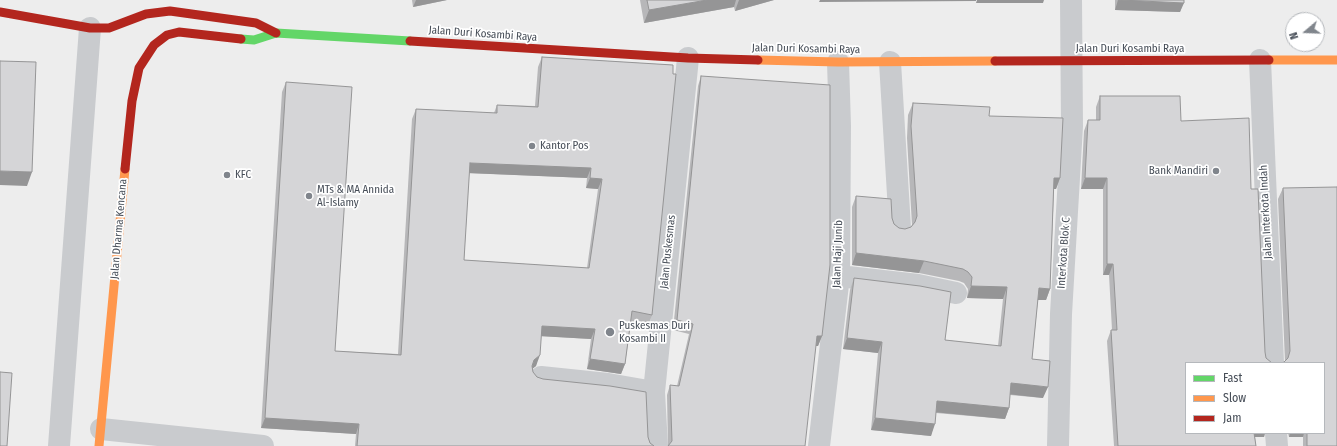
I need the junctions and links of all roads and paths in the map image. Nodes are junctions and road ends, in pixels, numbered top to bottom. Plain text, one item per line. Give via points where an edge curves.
1 (162, 0) edge
2 (1070, 0) edge
3 (160, 11) junction
4 (0, 12) edge
5 (90, 28) junction
6 (180, 32) joint
7 (276, 33) junction
8 (154, 45) junction
9 (688, 58) junction
10 (1260, 60) junction
11 (1337, 60) edge
12 (1071, 61) junction
13 (838, 62) junction
14 (890, 62) junction
15 (900, 228) edge
16 (838, 276) junction
17 (956, 293) dead end
18 (1273, 362) edge
19 (541, 378) edge
20 (654, 392) junction
21 (1276, 434) edge
22 (100, 438) edge
23 (59, 446) edge
24 (263, 446) edge
25 (657, 446) edge
26 (819, 446) edge
27 (1058, 446) edge
28 (1277, 446) edge

1 - 3 main road
2 - 12 street, Interkota Blok C
3 - 5 main road, Jalan Duri Kosambi Raya via 109,28
3 - 7 main road, Jalan Duri Kosambi Raya via 256,23
3 - 8 main road
4 - 5 main road, Jalan Duri Kosambi Raya
5 - 23 street
6 - 7 main road, Jalan Duri Kosambi Raya via 254,40
6 - 8 main road, Jalan Dharma Kencana via 166,35
7 - 9 main road, Jalan Duri Kosambi Raya
8 - 22 main road, Jalan Dharma Kencana via 139,68 132,102
9 - 13 main road, Jalan Duri Kosambi Raya
9 - 20 street, Jalan Puskesmas
10 - 11 main road, Jalan Duri Kosambi Raya
10 - 12 main road, Jalan Duri Kosambi Raya
10 - 18 street, Jalan Interkota Indah
12 - 14 main road, Jalan Duri Kosambi Raya
12 - 27 street, Interkota Blok C via 1072,126 1060,314
13 - 14 main road, Jalan Duri Kosambi Raya
13 - 16 street, Jalan Haji Junib
14 - 15 street
16 - 17 street via 918,285
16 - 26 street, Jalan Haji Junib
19 - 20 street via 608,384
20 - 25 street, Jalan Puskesmas
21 - 28 street
22 - 24 street

